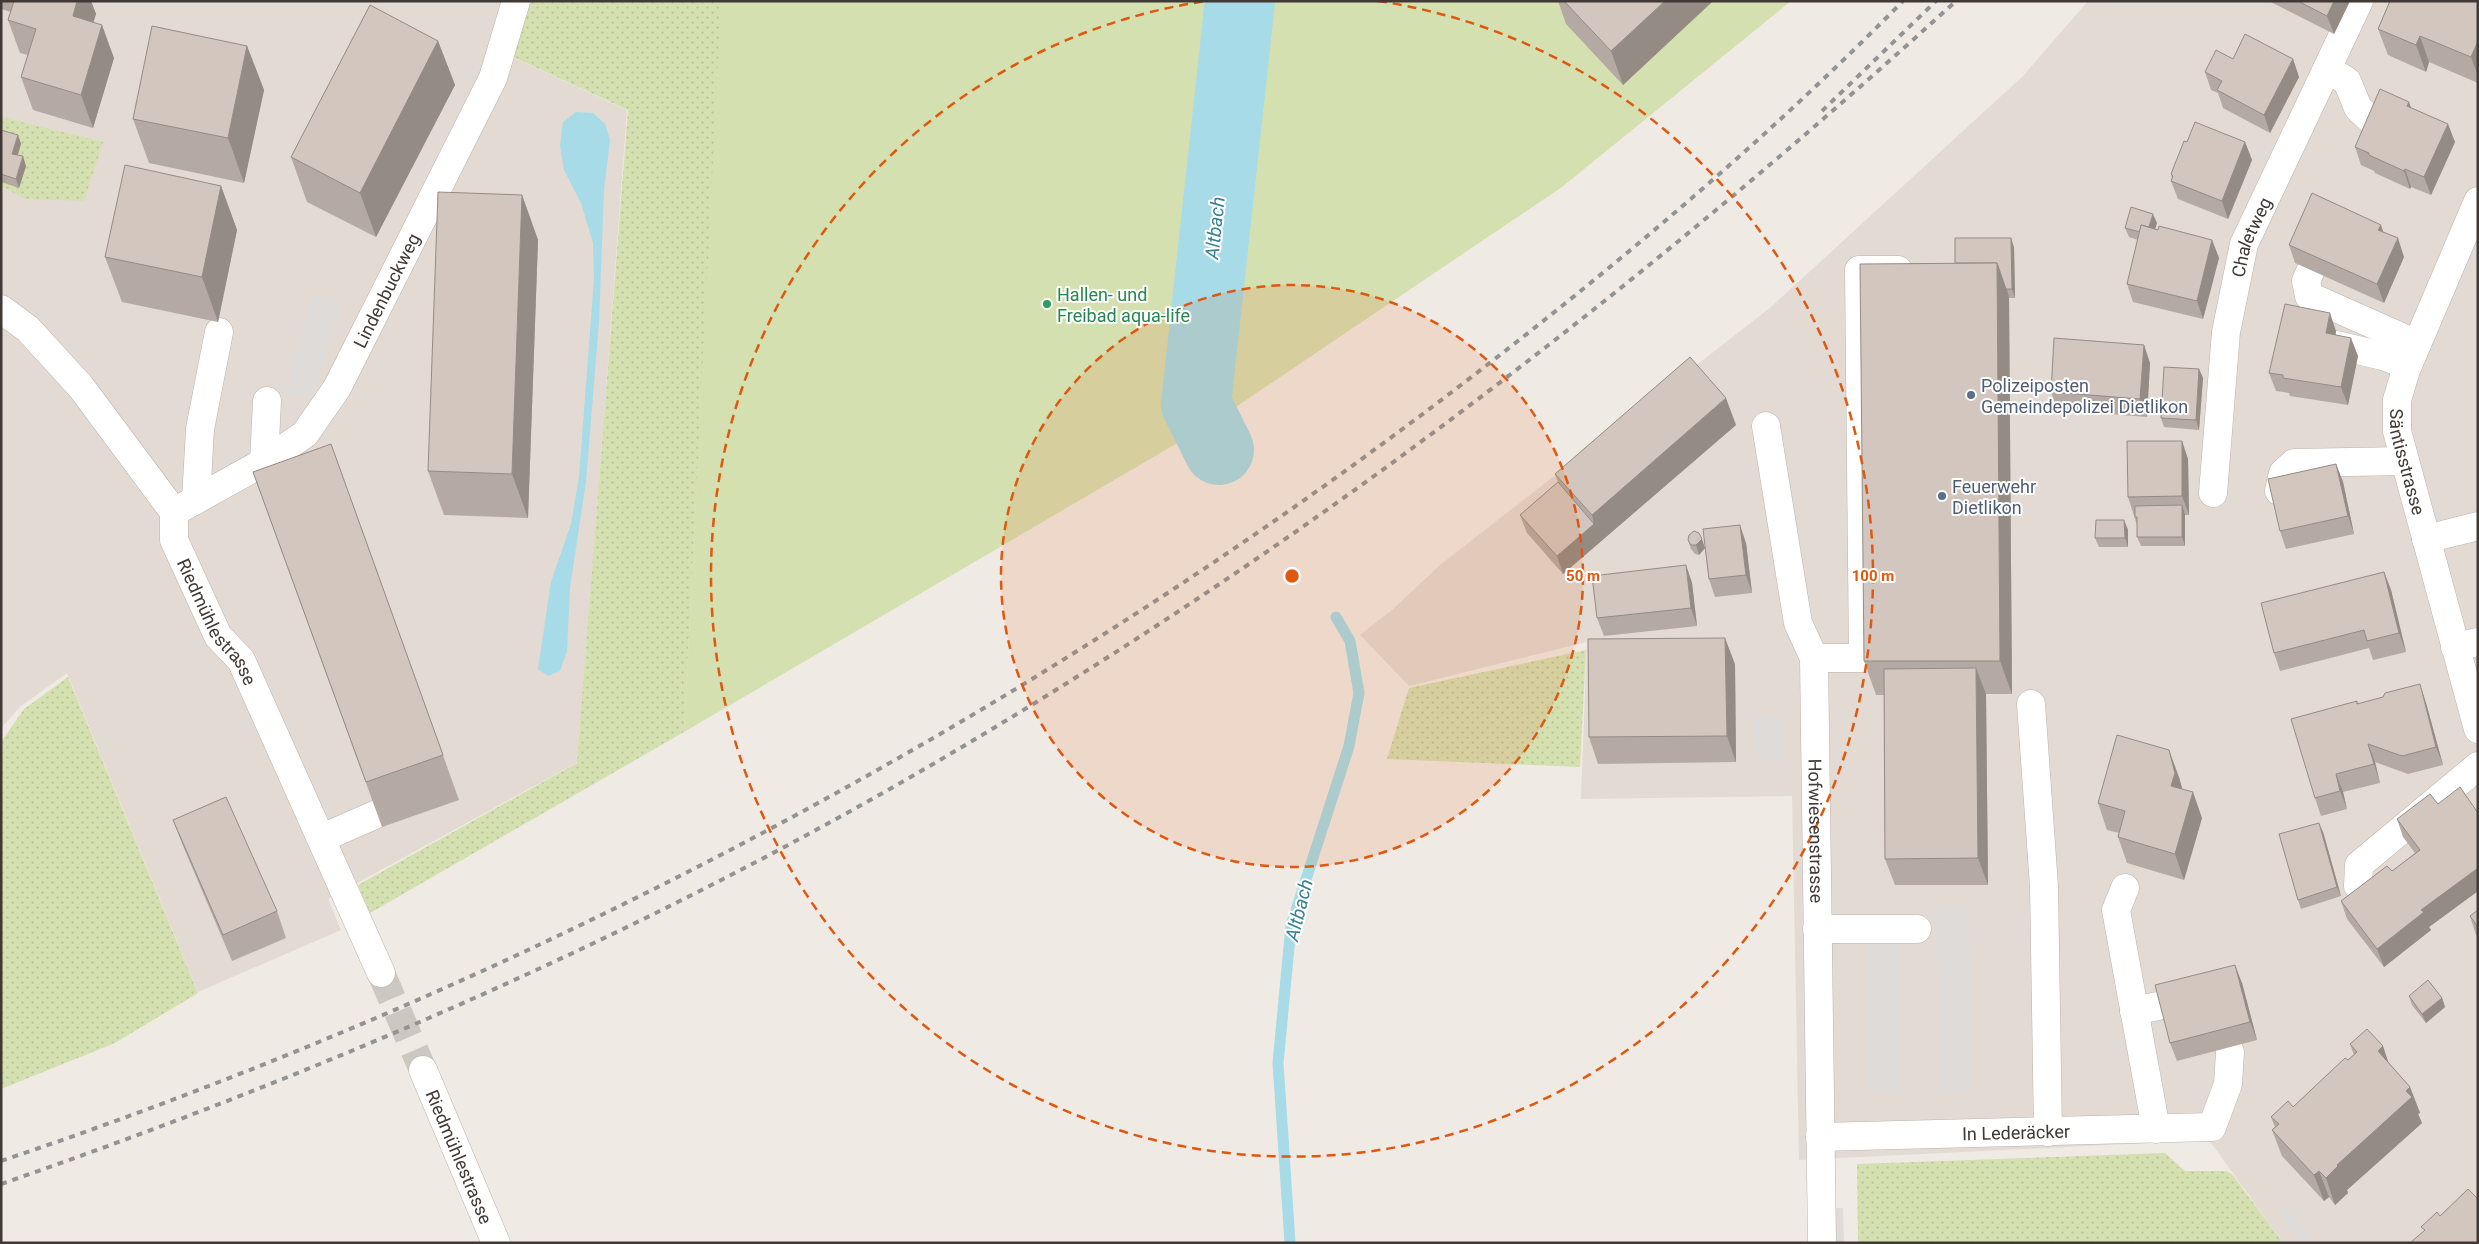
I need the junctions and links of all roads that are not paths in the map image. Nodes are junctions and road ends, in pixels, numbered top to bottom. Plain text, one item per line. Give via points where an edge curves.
1 (516, 1) edge
2 (2359, 1) edge
3 (2327, 69) junction
4 (2375, 124) edge
5 (2478, 201) edge
6 (1923, 270) edge
7 (2310, 272) edge
8 (1, 309) edge
9 (219, 332) dead end
10 (2336, 345) edge
11 (2413, 354) junction
12 (267, 401) dead end
13 (1766, 426) dead end
14 (2405, 461) junction
15 (264, 462) junction
16 (2280, 491) edge
17 (2213, 494) dead end
18 (185, 506) junction
19 (2478, 526) edge
20 (2426, 539) junction
21 (2467, 645) edge
22 (1814, 658) junction
23 (2474, 701) edge
24 (2031, 704) dead end
25 (2478, 729) edge
26 (2478, 766) edge
27 (377, 814) edge
28 (322, 838) junction
29 (2358, 886) edge
30 (2125, 888) dead end
31 (1817, 929) junction
32 (1917, 929) dead end
33 (381, 972) tunnel mouth
34 (2230, 1052) dead end
35 (423, 1070) tunnel mouth
36 (2156, 1129) junction
37 (2048, 1132) junction
38 (1820, 1137) junction
39 (496, 1243) edge
40 (1822, 1243) edge

1 - 15 street, Lindenbuckweg via 493,78 337,388 305,434
2 - 3 street, Chaletweg
3 - 4 street via 2347,81 2358,108
3 - 17 street, Chaletweg via 2244,244 2226,332
5 - 11 street, Säntisstrasse
6 - 22 street via 1859,270 1863,658
7 - 11 street via 2306,280 2309,296
8 - 18 street via 28,329
9 - 18 street, Riedmühlestrasse
10 - 11 street via 2382,356
11 - 14 street, Säntisstrasse via 2397,400 2397,431
12 - 15 street
13 - 22 street, Hofwiesenstrasse via 1798,623
14 - 16 street via 2294,463 2283,473
14 - 20 street, Säntisstrasse
15 - 18 street, Lindenbuckweg
18 - 28 street, Riedmühlestrasse via 174,540 218,636 241,660
19 - 20 street
20 - 21 street, Säntisstrasse
21 - 23 street, Säntisstrasse
22 - 31 street, Hofwiesenstrasse
23 - 25 street, Säntisstrasse
24 - 37 street via 2044,886
26 - 29 street via 2359,865
27 - 28 street
28 - 33 street, Riedmühlestrasse
30 - 36 street via 2116,910 2146,1009
31 - 32 street
31 - 38 street, Hofwiesenstrasse
34 - 36 street, In Lederäcker via 2228,1084 2212,1127
35 - 39 street, Riedmühlestrasse
36 - 37 street, In Lederäcker
37 - 38 street, In Lederäcker
38 - 40 street, Hofwiesenstrasse

